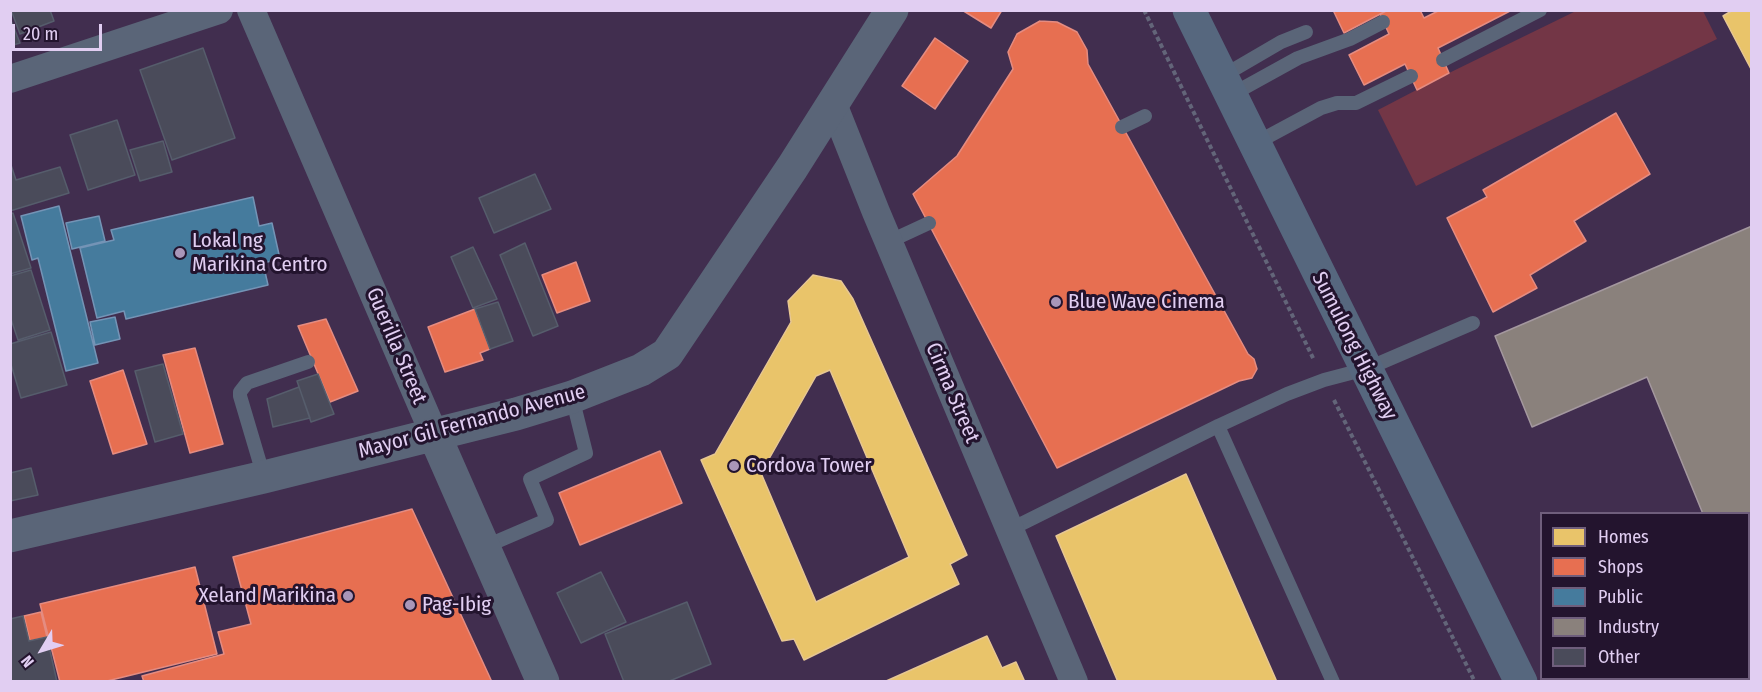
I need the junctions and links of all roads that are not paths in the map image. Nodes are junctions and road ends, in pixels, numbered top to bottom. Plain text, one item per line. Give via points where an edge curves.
1 (219, 10) edge
2 (251, 10) edge
3 (892, 10) edge
4 (1189, 10) edge
5 (1530, 13) edge
6 (1383, 22) dead end
7 (1306, 32) dead end
8 (1443, 60) dead end
9 (1411, 76) dead end
10 (10, 79) edge
11 (1226, 86) junction
12 (833, 104) junction
13 (1145, 116) dead end
14 (1122, 127) dead end
15 (1254, 144) junction
16 (929, 223) dead end
17 (888, 242) junction
18 (1473, 323) dead end
19 (308, 362) dead end
20 (1366, 369) junction
21 (572, 397) junction
22 (1218, 426) junction
23 (434, 434) junction
24 (264, 477) junction
25 (1009, 530) junction
26 (10, 536) edge
27 (484, 547) junction
28 (543, 681) edge
29 (1074, 681) edge
30 (1332, 681) edge
31 (1521, 681) edge

1 - 10 street
2 - 23 street, Guerilla Street
3 - 12 street, Mayor Gil Fernando Avenue
4 - 11 main road, Sumulong Highway
5 - 8 lane
6 - 11 lane via 1350,39
7 - 11 lane via 1281,42
9 - 15 lane via 1356,103 1321,108
11 - 15 main road, Sumulong Highway
12 - 17 street, Cirma Street
12 - 21 street, Mayor Gil Fernando Avenue via 668,354 640,370
13 - 14 lane
15 - 20 main road, Sumulong Highway
16 - 17 lane
17 - 25 street, Cirma Street
18 - 20 lane
19 - 24 lane via 247,383 240,392
20 - 22 lane via 1287,394
20 - 31 main road, Sumulong Highway
21 - 23 street, Mayor Gil Fernando Avenue
21 - 27 lane via 586,453 530,478 547,520
22 - 25 lane
22 - 30 lane
23 - 24 street, Mayor Gil Fernando Avenue
23 - 27 street, Guerilla Street
24 - 26 street, Mayor Gil Fernando Avenue
25 - 29 street, Cirma Street
27 - 28 street, Guerilla Street

